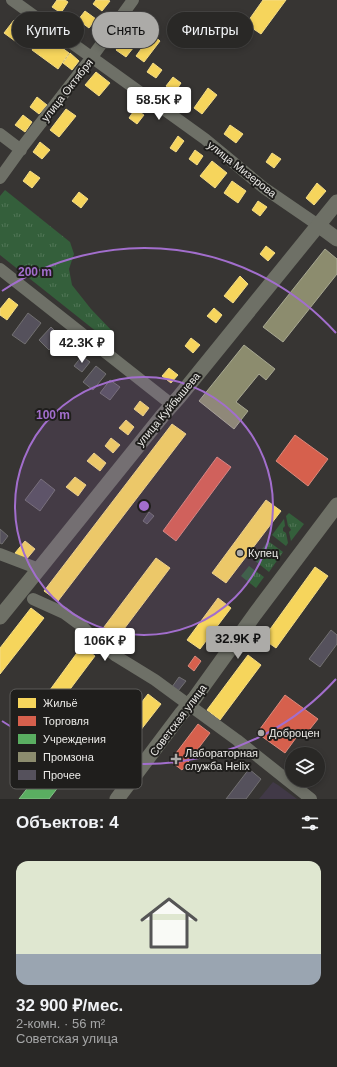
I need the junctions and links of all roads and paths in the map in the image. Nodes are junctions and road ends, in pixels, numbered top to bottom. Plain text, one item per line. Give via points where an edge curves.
1 (12, 0) edge
2 (132, 0) edge
3 (92, 57) junction
4 (0, 134) edge
5 (21, 150) junction
6 (0, 178) edge
7 (337, 202) edge
8 (318, 225) junction
9 (337, 239) edge
10 (0, 269) edge
11 (171, 404) junction
12 (337, 505) edge
13 (0, 554) edge
14 (39, 569) junction
15 (33, 599) dead end
16 (0, 616) edge
17 (189, 705) junction
18 (142, 765) edge
19 (124, 789) edge
20 (117, 799) edge
21 (311, 799) edge

1 - 3 street, улица Мизерова
2 - 3 street, улица Октября
3 - 5 street, улица Октября
3 - 8 street, улица Мизерова via 204,139 264,188
4 - 5 street
5 - 6 street, улица Октября
7 - 8 main road, улица Куйбышева
8 - 9 main road, улица Мизерова
8 - 11 main road, улица Куйбышева
10 - 11 street
11 - 14 main road, улица Куйбышева
12 - 17 main road, Советская улица
13 - 14 street
14 - 16 main road, улица Куйбышева
15 - 17 street via 64,613 116,656
17 - 18 main road, Советская улица
17 - 21 street
19 - 20 main road, Советская улица

